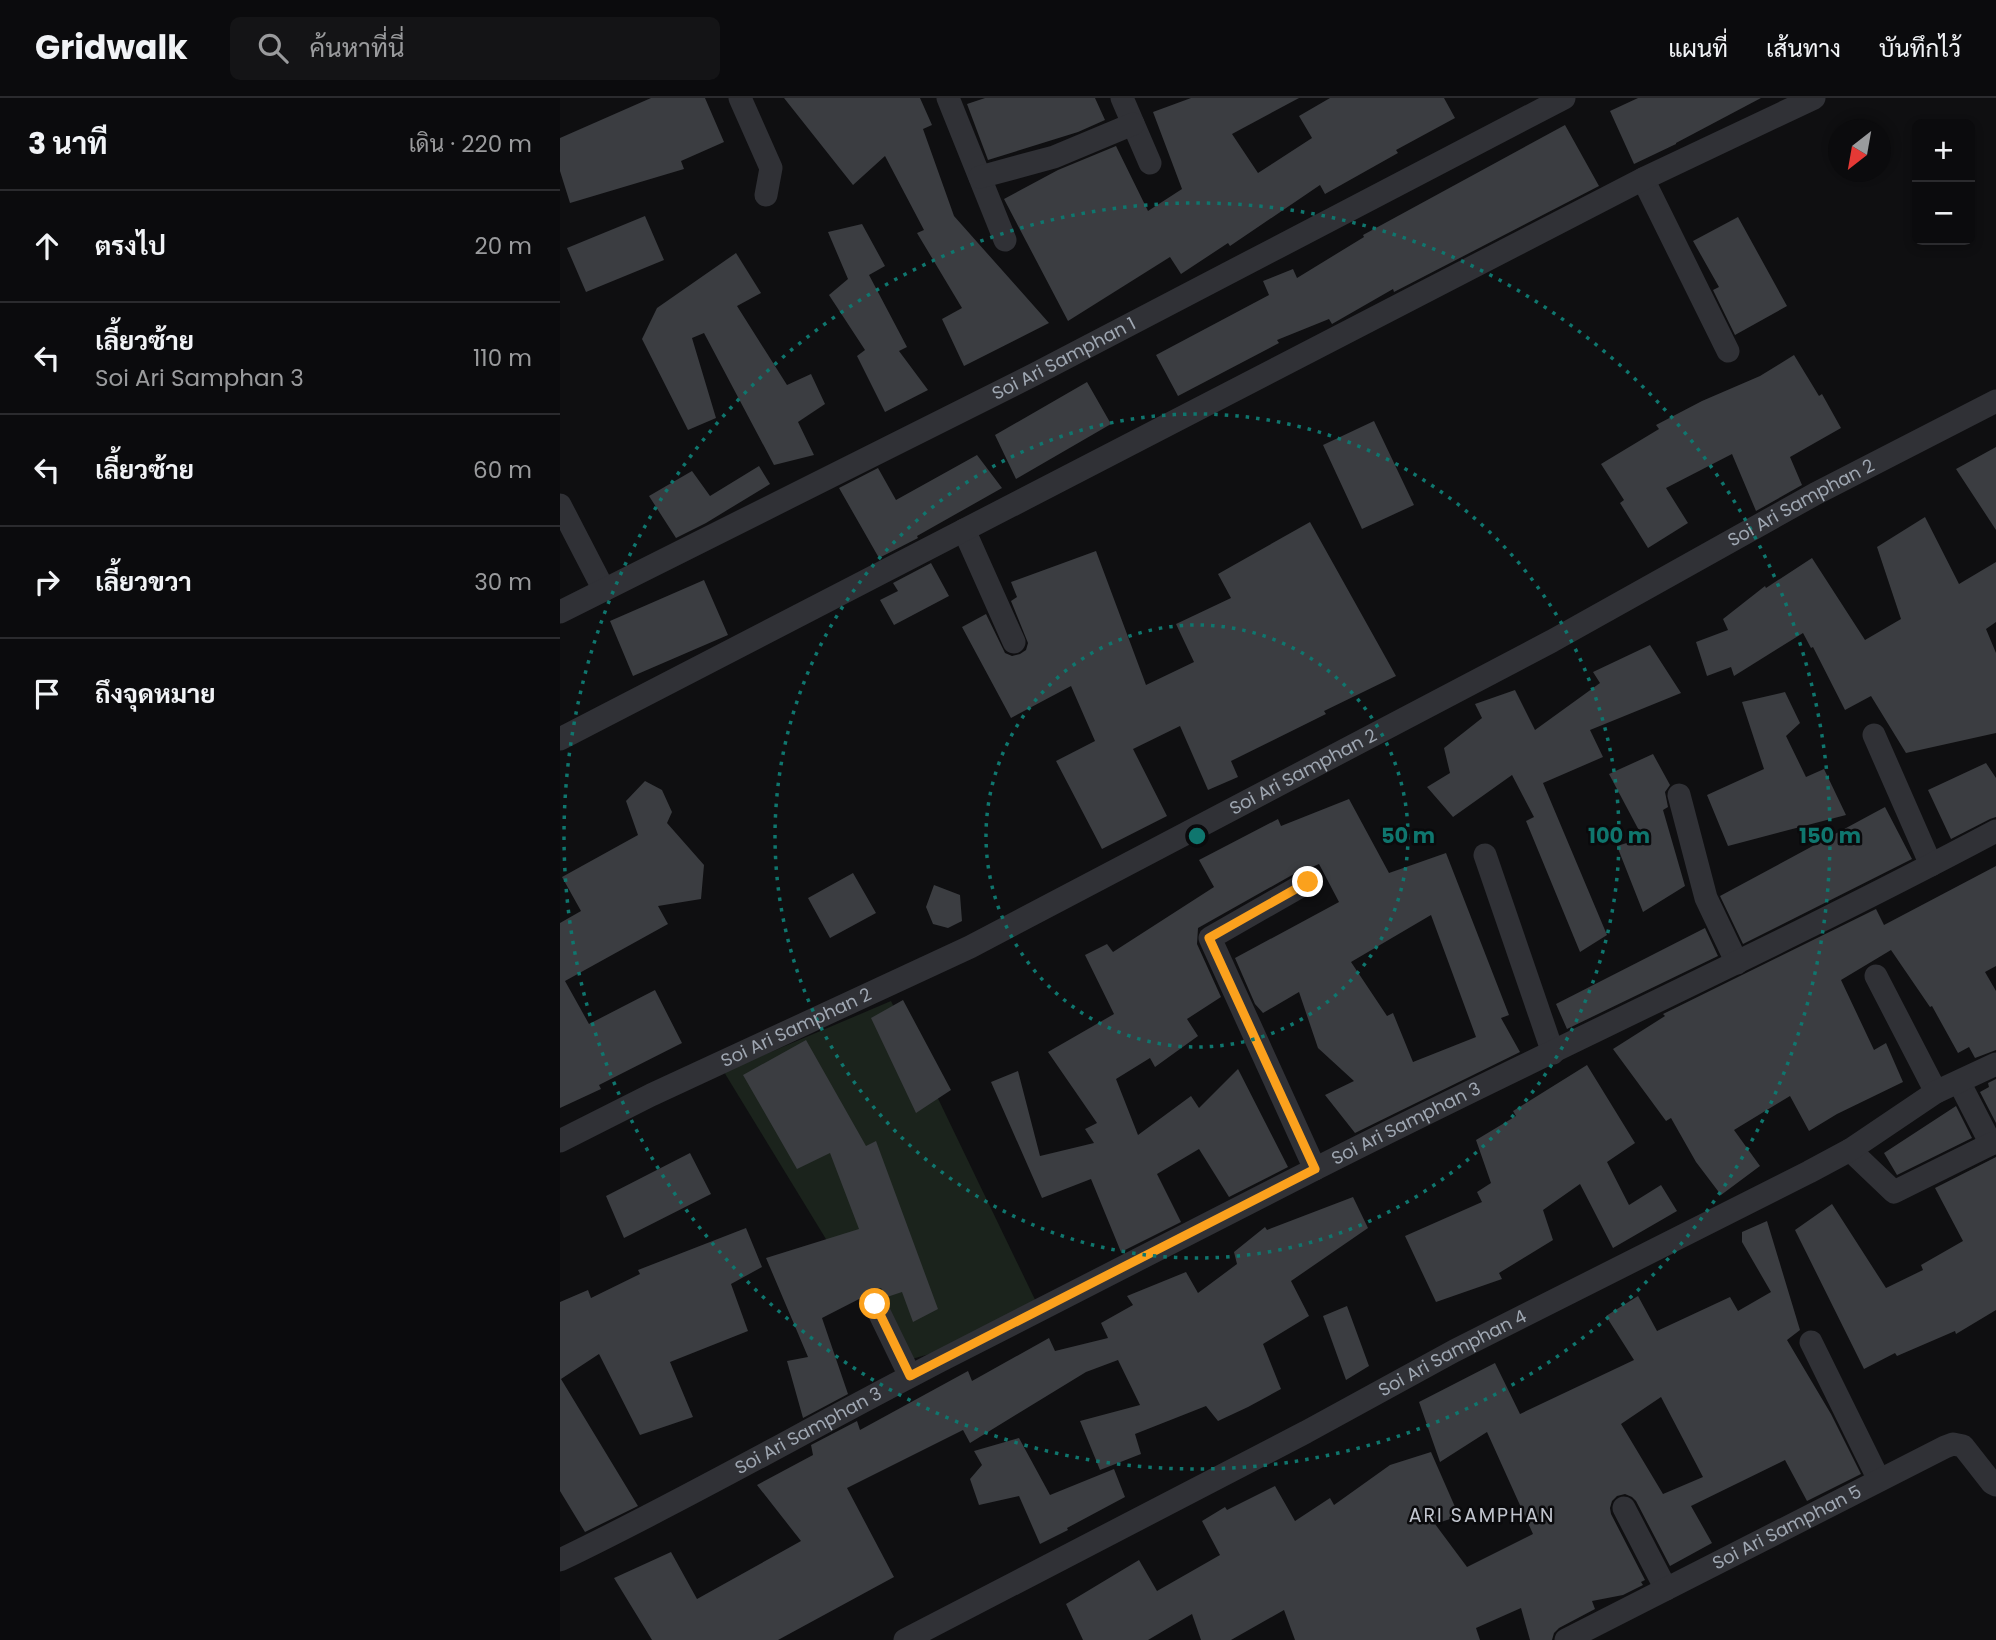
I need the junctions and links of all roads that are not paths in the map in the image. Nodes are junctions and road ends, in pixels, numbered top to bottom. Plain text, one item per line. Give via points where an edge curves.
1 (740, 98) edge
2 (948, 98) edge
3 (1122, 98) edge
4 (1564, 98) edge
5 (1814, 98) edge
6 (1133, 124) junction
7 (1150, 163) dead end
8 (980, 177) junction
9 (1643, 179) junction
10 (766, 195) dead end
11 (1005, 240) dead end
12 (1728, 351) dead end
13 (1996, 401) edge
14 (560, 505) edge
15 (964, 530) junction
16 (604, 590) junction
17 (560, 612) edge
18 (1014, 642) dead end
19 (1874, 735) dead end
20 (560, 739) edge
21 (1679, 795) dead end
22 (1996, 831) edge
23 (1485, 855) dead end
24 (1931, 865) junction
25 (1308, 882) dead end
26 (1737, 963) junction
27 (1875, 976) dead end
28 (1553, 1053) junction
29 (1996, 1064) edge
30 (1959, 1082) junction
31 (1936, 1092) junction
32 (560, 1141) edge
33 (1994, 1143) edge
34 (1850, 1150) junction
35 (1315, 1169) junction
36 (875, 1304) dead end
37 (1811, 1342) dead end
38 (910, 1376) junction
39 (1878, 1480) junction
40 (1996, 1485) edge
41 (1624, 1508) dead end
42 (560, 1560) edge
43 (1666, 1589) junction
44 (905, 1640) edge
45 (1566, 1640) edge

1 - 10 street via 771,168
2 - 8 street
3 - 6 street
4 - 16 street, Soi Ari Samphan 1 via 1023,380
5 - 9 street
6 - 7 street
6 - 8 street via 1054,157
8 - 11 street
9 - 12 street
9 - 15 street
13 - 32 street, Soi Ari Samphan 2 via 970,947
14 - 16 street
15 - 18 street
15 - 20 street
16 - 17 street, Soi Ari Samphan 1
19 - 24 street
21 - 26 street via 1706,898
22 - 24 street, Soi Ari Samphan 3
23 - 28 street
24 - 26 street, Soi Ari Samphan 3
25 - 35 street via 1209,938
26 - 28 street, Soi Ari Samphan 3
27 - 31 street
28 - 35 street, Soi Ari Samphan 3
29 - 30 street, Soi Ari Samphan 4
30 - 31 street, Soi Ari Samphan 4
30 - 33 street
31 - 34 street, Soi Ari Samphan 4
33 - 34 street via 1894,1192
34 - 44 street, Soi Ari Samphan 4 via 1454,1351
35 - 38 street, Soi Ari Samphan 3
36 - 38 street
37 - 39 street
38 - 42 street, Soi Ari Samphan 3
39 - 40 street, Soi Ari Samphan 5 via 1953,1444 1963,1446
39 - 43 street, Soi Ari Samphan 5
41 - 43 street
43 - 45 street, Soi Ari Samphan 5

